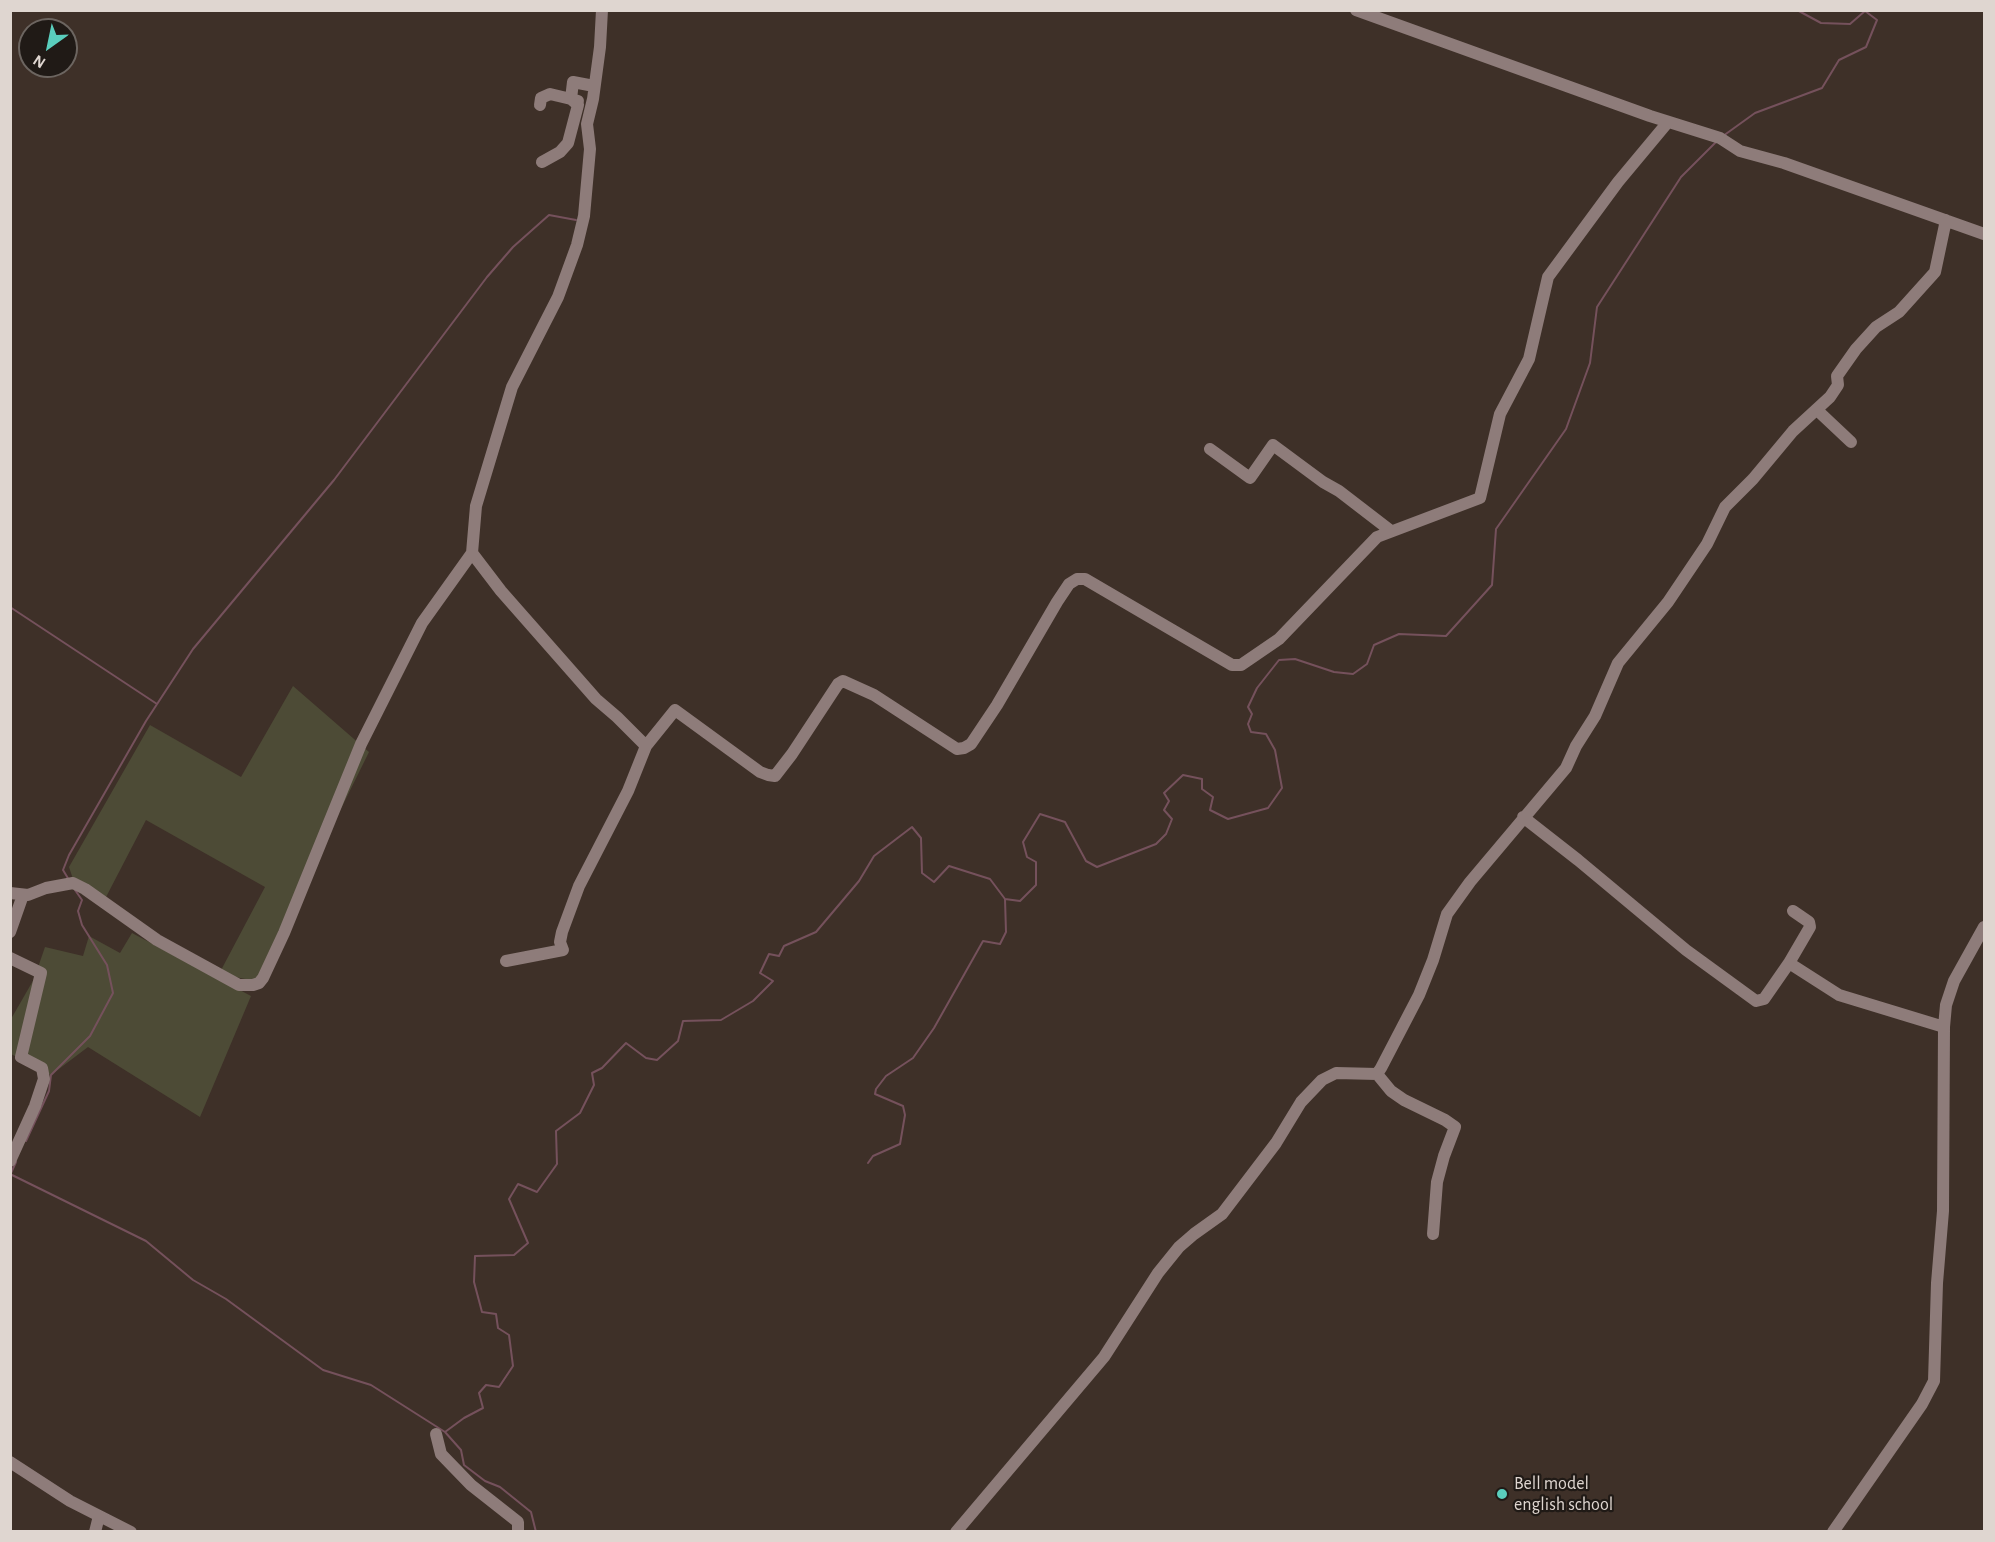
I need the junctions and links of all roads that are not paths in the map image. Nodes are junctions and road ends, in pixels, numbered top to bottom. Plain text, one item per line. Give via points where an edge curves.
1 (602, 10) edge
2 (1356, 10) edge
3 (594, 86) junction
4 (571, 99) junction
5 (540, 105) dead end
6 (591, 105) junction
7 (1668, 122) junction
8 (542, 162) dead end
9 (1946, 220) junction
10 (1984, 234) edge
11 (1817, 410) junction
12 (1851, 442) dead end
13 (1210, 449) dead end
14 (1391, 531) junction
15 (472, 553) junction
16 (646, 746) junction
17 (1523, 817) junction
18 (17, 894) edge
19 (1793, 911) dead end
20 (1984, 927) edge
21 (10, 932) edge
22 (10, 958) edge
23 (506, 961) dead end
24 (1789, 963) junction
25 (1944, 1027) junction
26 (1377, 1074) junction
27 (10, 1161) edge
28 (1433, 1234) dead end
29 (436, 1434) dead end
30 (10, 1462) edge
31 (99, 1516) junction
32 (95, 1532) edge
33 (131, 1532) edge
34 (518, 1532) edge
35 (957, 1532) edge
36 (1833, 1532) edge

1 - 3 street
2 - 7 street
3 - 4 street via 573,82
3 - 6 street
4 - 5 street via 550,94 541,98
4 - 6 street
4 - 8 street via 578,105 571,136 560,152
6 - 15 street via 584,216 577,244 558,297 512,387 476,506
7 - 9 street via 1720,138 1740,151
7 - 14 street via 1548,278 1529,358 1500,414 1480,498
9 - 10 street
9 - 11 street via 1935,272 1899,312 1876,327 1856,349 1837,376 1838,385
11 - 12 street
11 - 17 street via 1725,507 1707,544 1668,602 1618,663 1566,768
13 - 14 street via 1250,478 1273,445
14 - 16 street via 1377,537 1279,639 1240,665 1232,665 1085,579 1077,579 1057,602 997,705 971,744 964,748 957,749 874,695 843,681 775,776 760,772 675,711
15 - 16 street via 596,699
15 - 18 street via 422,623 361,744 284,933 259,983 239,985 157,940 73,883 28,896
16 - 23 street via 628,791 579,886 562,932 562,950
17 - 24 street via 1686,950 1756,1001 1764,999
17 - 26 street via 1447,914 1419,995
18 - 21 street
19 - 24 street via 1810,927
20 - 25 street via 1954,981
22 - 27 street via 41,973 21,1057 42,1068 44,1079
24 - 25 street via 1839,995
25 - 36 street via 1943,1211 1934,1380 1922,1404
26 - 28 street via 1404,1100 1455,1127 1437,1182
26 - 35 street via 1336,1073 1322,1080 1301,1102 1276,1143 1222,1214 1179,1247 1104,1357
29 - 34 street via 441,1454 471,1485 518,1522
30 - 31 street
31 - 32 street
31 - 33 street

